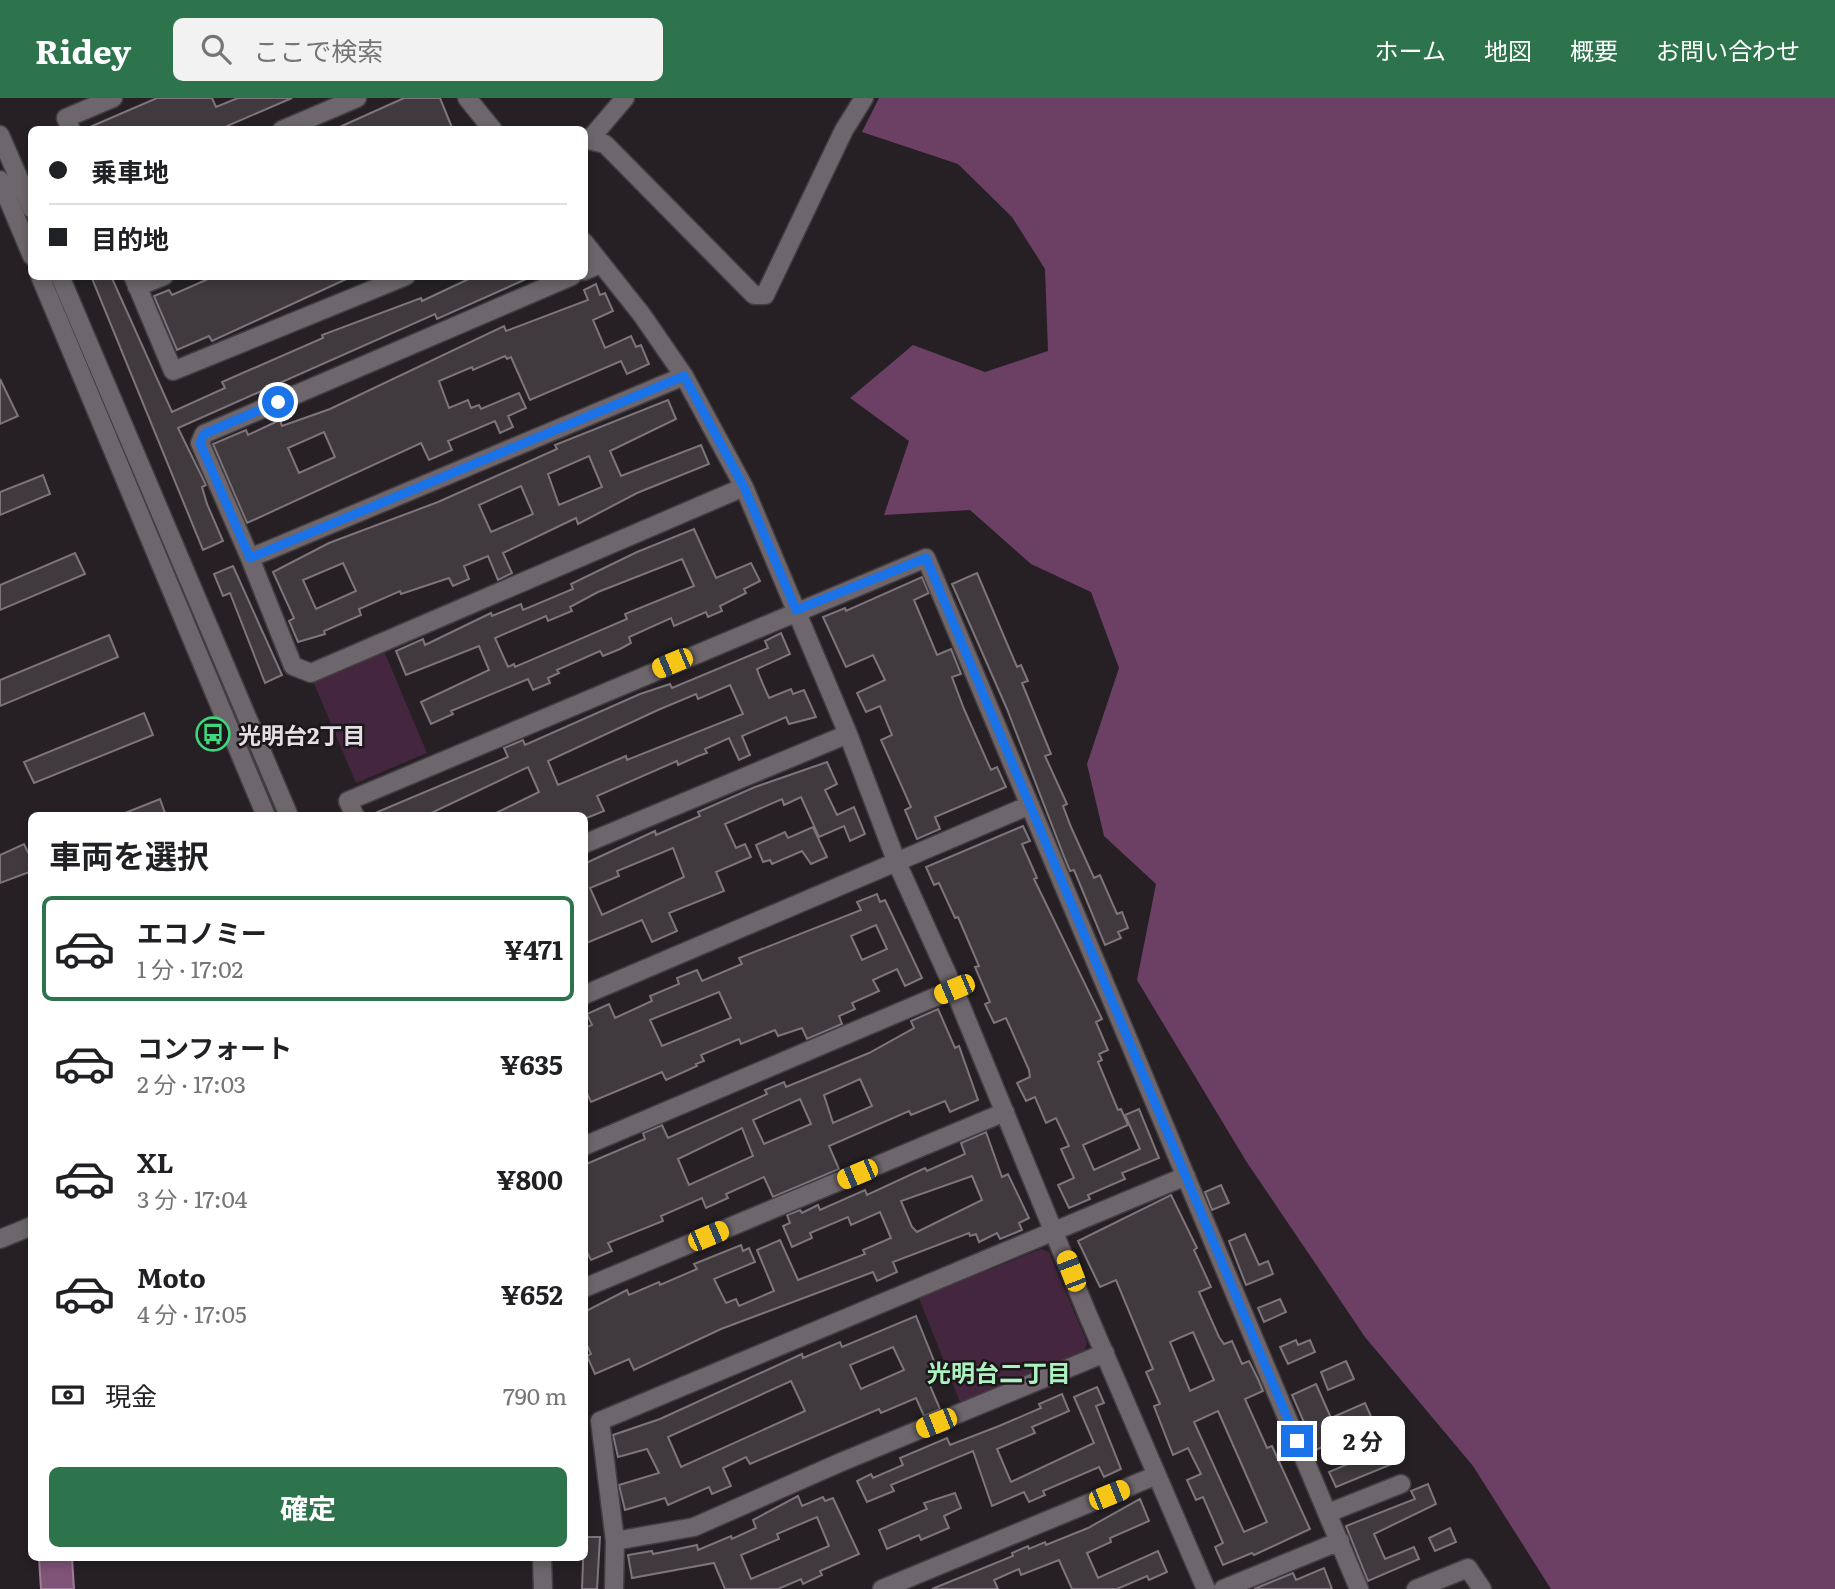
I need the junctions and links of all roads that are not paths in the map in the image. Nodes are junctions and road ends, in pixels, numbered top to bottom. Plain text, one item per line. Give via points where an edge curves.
1 (113, 98) edge
2 (357, 98) edge
3 (467, 98) edge
4 (625, 98) edge
5 (864, 98) edge
6 (69, 126) edge
7 (291, 126) edge
8 (490, 126) edge
9 (0, 135) edge
10 (588, 138) edge
11 (588, 139) edge
12 (0, 180) edge
13 (28, 200) edge
14 (28, 246) edge
15 (588, 247) edge
16 (601, 264) junction
17 (588, 269) edge
18 (42, 280) edge
19 (62, 280) edge
20 (396, 280) edge
21 (563, 280) edge
22 (135, 282) edge
23 (684, 376) junction
24 (744, 487) junction
25 (250, 558) junction
26 (796, 610) junction
27 (848, 734) junction
28 (1030, 805) junction
29 (264, 812) edge
30 (287, 812) edge
31 (353, 812) edge
32 (588, 842) edge
33 (897, 863) junction
34 (954, 989) junction
35 (588, 993) edge
36 (1005, 1112) junction
37 (588, 1144) edge
38 (1186, 1176) junction
39 (28, 1228) edge
40 (1055, 1230) junction
41 (0, 1239) edge
42 (588, 1286) edge
43 (1105, 1353) junction
44 (1157, 1475) junction
45 (1401, 1484) dead end
46 (1328, 1513) junction
47 (615, 1541) junction
48 (1340, 1541) junction
49 (542, 1561) edge
50 (543, 1589) edge
51 (614, 1589) edge
52 (882, 1589) edge
53 (1206, 1589) edge
54 (1223, 1589) edge
55 (1359, 1589) edge
56 (1416, 1589) edge
57 (1482, 1589) edge

1 - 6 street via 66,118
2 - 7 street
3 - 8 street
4 - 10 street
5 - 11 street via 844,130 765,295 754,295 605,144
9 - 13 street
12 - 14 street
15 - 16 street
16 - 17 street
16 - 23 street
18 - 29 street
19 - 30 street
20 - 22 street via 173,371
21 - 25 street via 204,434 200,443
23 - 24 street
23 - 25 street
24 - 25 street via 311,673 293,666
24 - 26 street
26 - 27 street
26 - 28 street via 926,558
26 - 31 street via 348,801
27 - 32 street
27 - 33 street
28 - 33 street
28 - 38 street
33 - 34 street
33 - 35 street
34 - 36 street
34 - 37 street
36 - 40 street
36 - 42 street
38 - 40 street
38 - 46 street
39 - 41 street
40 - 43 street
40 - 47 street via 600,1421
43 - 44 street
43 - 47 street via 694,1527
44 - 52 street
44 - 53 street
45 - 46 street
46 - 48 street
47 - 51 street
48 - 54 street
48 - 55 street
49 - 50 street
56 - 57 street via 1468,1568

